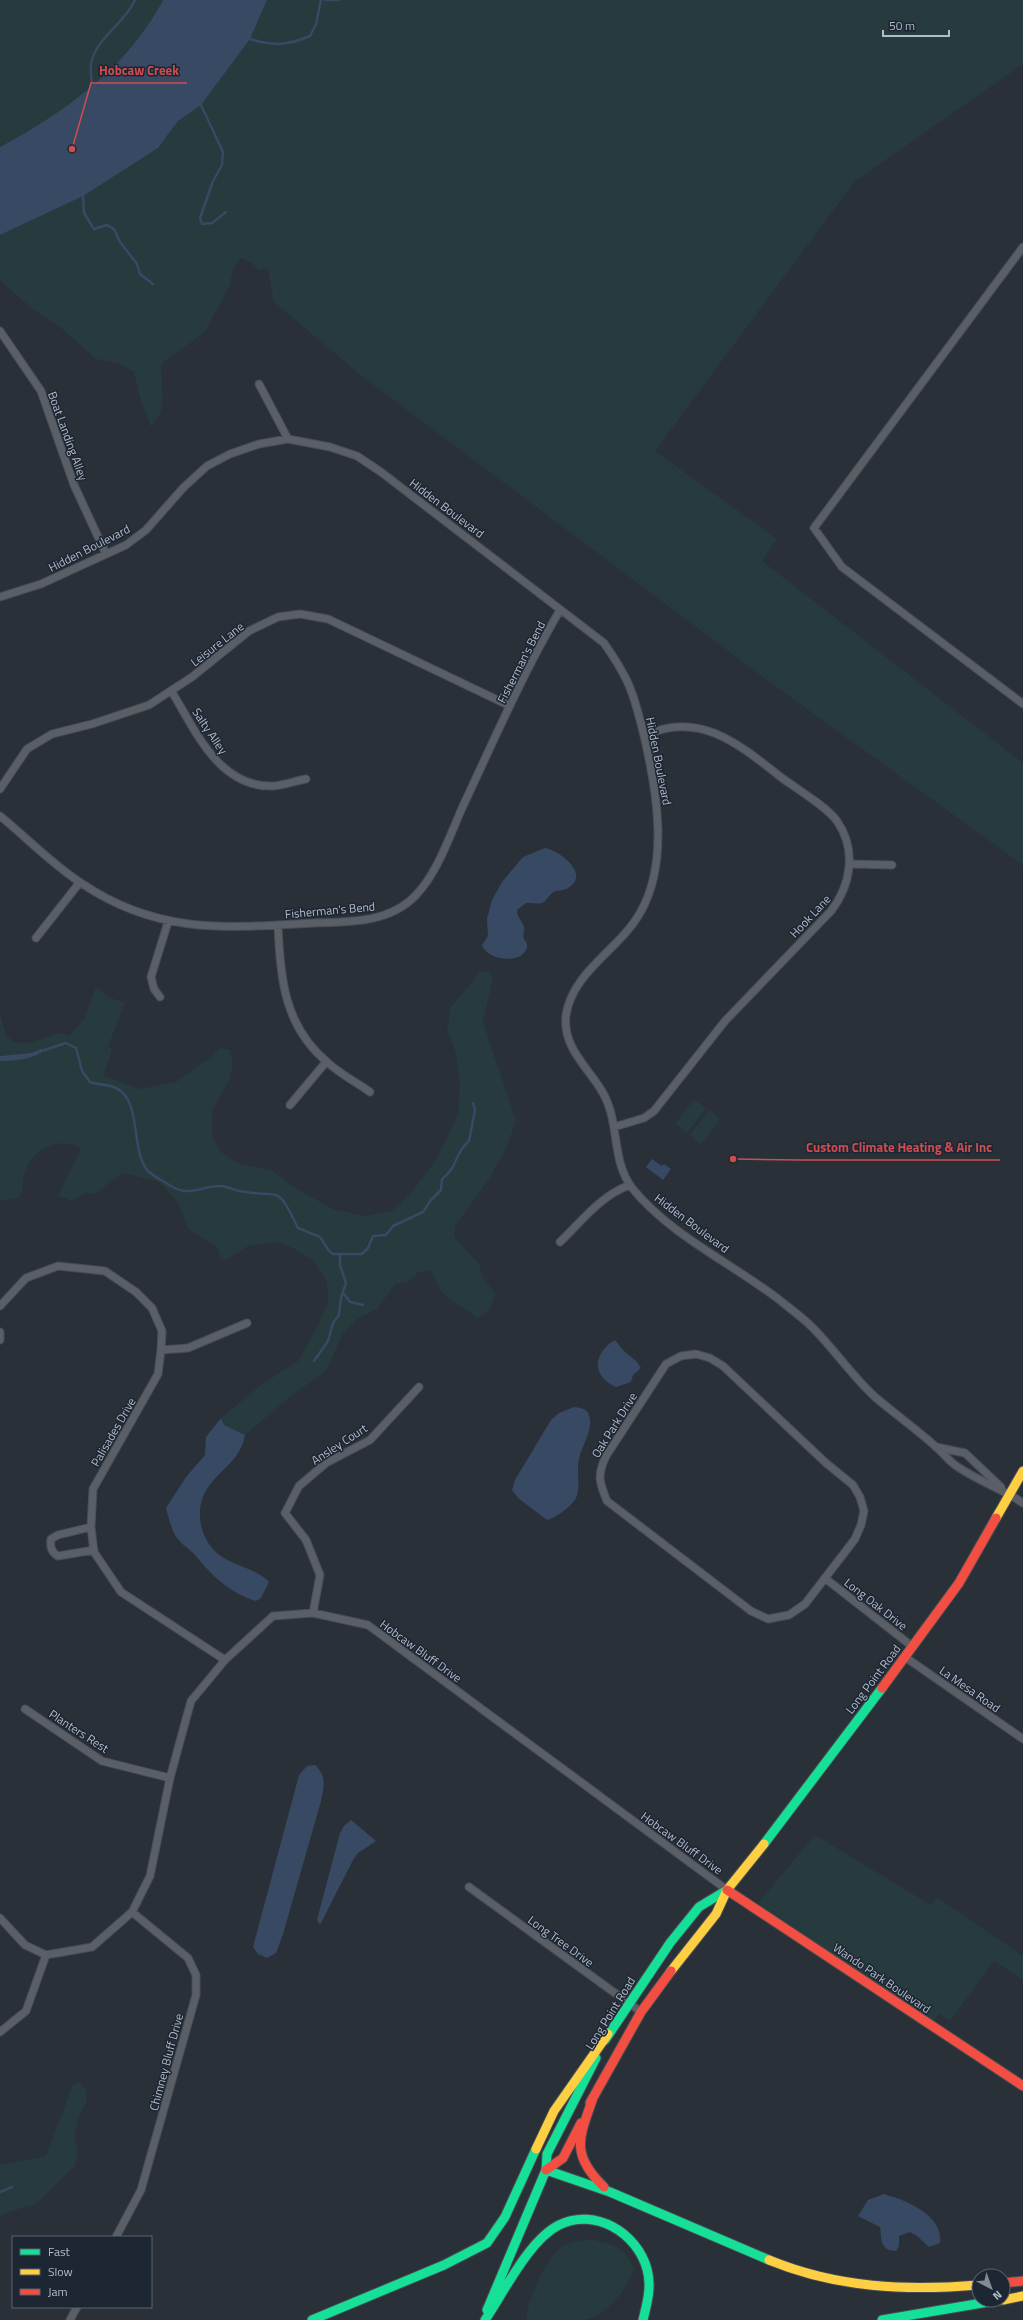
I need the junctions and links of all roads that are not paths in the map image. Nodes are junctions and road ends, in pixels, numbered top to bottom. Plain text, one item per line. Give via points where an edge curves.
1 (1023, 247) edge
2 (0, 331) edge
3 (259, 384) dead end
4 (288, 439) junction
5 (106, 554) junction
6 (0, 597) edge
7 (560, 610) junction
8 (172, 692) junction
9 (1023, 704) edge
10 (510, 706) junction
11 (644, 736) junction
12 (306, 779) dead end
13 (0, 789) edge
14 (0, 816) edge
15 (851, 864) junction
16 (892, 865) dead end
17 (80, 882) junction
18 (168, 922) junction
19 (278, 925) junction
20 (36, 938) dead end
21 (160, 997) dead end
22 (326, 1062) junction
23 (370, 1092) dead end
24 (290, 1105) dead end
25 (614, 1127) junction
26 (630, 1185) junction
27 (560, 1242) dead end
28 (0, 1306) edge
29 (247, 1323) dead end
30 (0, 1332) edge
31 (0, 1340) edge
32 (161, 1350) junction
33 (420, 1387) dead end
34 (936, 1446) junction
35 (1023, 1471) edge
36 (1009, 1494) junction
37 (1023, 1503) edge
38 (91, 1527) junction
39 (94, 1550) junction
40 (826, 1579) junction
41 (313, 1613) junction
42 (913, 1647) junction
43 (905, 1657) junction
44 (225, 1660) junction
45 (25, 1709) dead end
46 (1023, 1739) edge
47 (170, 1778) junction
48 (469, 1887) dead end
49 (727, 1890) junction
50 (132, 1912) junction
51 (0, 1918) edge
52 (46, 1955) junction
53 (628, 2003) junction
54 (641, 2012) junction
55 (0, 2032) edge
56 (608, 2034) junction
57 (1023, 2086) edge
58 (593, 2098) junction
59 (546, 2170) junction
60 (610, 2192) junction
61 (117, 2236) edge
62 (1023, 2281) edge
63 (1011, 2282) edge
64 (971, 2286) edge
65 (1023, 2296) edge
66 (1011, 2298) edge
67 (971, 2305) edge
68 (76, 2308) edge
69 (70, 2320) edge
70 (312, 2320) edge
71 (484, 2320) edge
72 (643, 2320) edge
73 (882, 2320) edge

1 - 9 street via 814,528 842,567
2 - 5 street, Boat Landing Alley via 41,391 74,485
3 - 4 street
4 - 5 street, Hidden Boulevard via 260,444 230,454 208,466 183,488 146,530 126,545
4 - 7 street, Hidden Boulevard via 330,447 357,456
5 - 6 street, Hidden Boulevard via 41,584
7 - 10 street, Fisherman's Bend
7 - 11 street, Hidden Boulevard via 604,644 617,662 636,703
8 - 10 street, Leisure Lane via 249,631 278,617 300,614 328,619
8 - 12 street, Salty Alley via 206,748 229,773 248,782 272,786
8 - 13 street, Leisure Lane via 149,705 52,734 27,749
10 - 19 street, Fisherman's Bend via 433,870 415,896 400,908 368,920
11 - 15 street, Hook Lane via 658,729 692,727 706,729 735,743 833,817 846,839
11 - 25 street, Hidden Boulevard via 659,822 650,888 640,913 628,930 581,980 566,1017 569,1041 606,1099
14 - 17 street, Fisherman's Bend
15 - 16 street
15 - 25 street, Hook Lane via 841,899 725,1021 654,1111 644,1118
17 - 18 street, Fisherman's Bend via 109,900
17 - 20 street
18 - 19 street, Fisherman's Bend via 228,928
18 - 21 street via 151,977 154,989
19 - 22 street via 282,984 290,1012 308,1042
22 - 23 street
22 - 24 street
25 - 26 street, Hidden Boulevard via 617,1156
26 - 27 street via 606,1198
26 - 34 street, Hidden Boulevard via 671,1224 778,1299 810,1325 873,1394
28 - 32 street, Palisades Drive via 26,1278 58,1266 105,1271 136,1292 152,1308 162,1331
29 - 32 street via 188,1348
30 - 31 street
32 - 38 street, Palisades Drive via 158,1374 93,1489
33 - 41 street, Ansley Court via 370,1440 326,1463 298,1486 285,1513 306,1540 320,1575
34 - 36 street, Hidden Boulevard via 955,1465
34 - 36 street, Hidden Boulevard via 965,1453
35 - 36 main road, Long Point Road
36 - 37 street
36 - 42 main road, Long Point Road via 959,1583
38 - 39 street, Palisades Drive
38 - 39 street via 58,1535 51,1539 50,1546 53,1553 58,1556
39 - 44 street, Palisades Drive via 120,1592
40 - 40 street, Oak Park Drive via 805,1604 789,1616 768,1619 751,1611 607,1501 600,1486 599,1470 622,1431 671,1360 696,1354 710,1358 723,1366 852,1485 860,1497 864,1511 862,1525
40 - 42 street, Long Oak Drive
41 - 44 street, Hobcaw Bluff Drive via 273,1616
41 - 49 street, Hobcaw Bluff Drive via 368,1625
42 - 43 main road, Long Point Road
43 - 46 street, La Mesa Road
43 - 49 main road, Long Point Road via 803,1794
44 - 47 street, Hobcaw Bluff Drive via 191,1701
45 - 47 street, Planters Rest via 102,1761
47 - 50 street, Hobcaw Bluff Drive via 150,1876
48 - 53 street, Long Tree Drive
49 - 53 main road, Long Point Road via 699,1907
49 - 54 main road, Long Point Road via 716,1914
49 - 57 main road, Wando Park Boulevard
50 - 52 street, Hobcaw Bluff Drive via 92,1947
50 - 61 street, Chimney Bluff Drive via 188,1958 196,1975 196,1995 141,2190
51 - 52 street via 25,1945
52 - 55 street via 26,2011
53 - 54 street, Long Tree Drive
53 - 56 main road, Long Point Road
54 - 58 main road, Long Point Road
56 - 59 main road, Long Point Road via 547,2154
56 - 70 main road via 554,2111 505,2217 487,2243 444,2265
58 - 59 main road, Long Point Road via 563,2158
58 - 60 main road via 579,2144 586,2169
59 - 60 main road
59 - 71 main road, Long Point Road
60 - 64 main road via 720,2241 798,2272 830,2280 885,2288 933,2289
62 - 63 main road
65 - 66 main road
67 - 73 main road
68 - 69 street
71 - 72 main road via 537,2241 557,2226 581,2219 609,2224 634,2241 641,2252 651,2280

